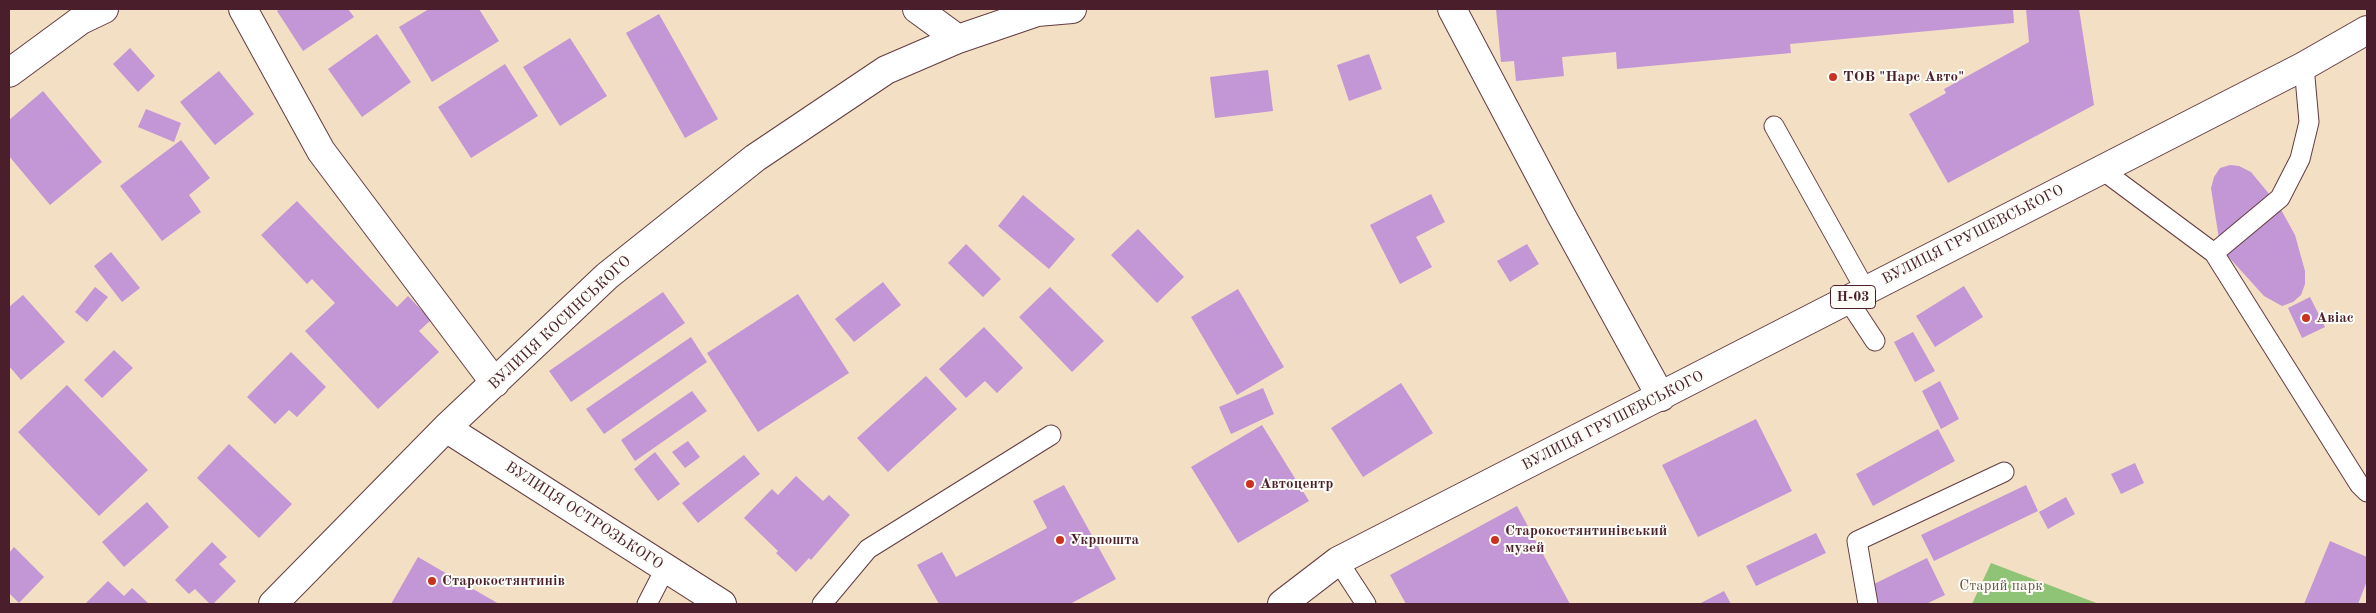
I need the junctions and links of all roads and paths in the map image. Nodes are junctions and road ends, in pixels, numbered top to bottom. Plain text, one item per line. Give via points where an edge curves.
1 (243, 9) edge
2 (917, 9) edge
3 (1069, 9) edge
4 (1452, 9) edge
5 (86, 13) edge
6 (2367, 30) edge
7 (958, 39) junction
8 (2304, 66) junction
9 (9, 73) edge
10 (1774, 126) dead end
11 (2101, 169) junction
12 (2214, 253) junction
13 (1857, 296) junction
14 (1875, 341) dead end
15 (495, 384) junction
16 (1661, 397) junction
17 (446, 428) junction
18 (1051, 435) dead end
19 (2004, 472) dead end
20 (2367, 492) edge
21 (1338, 562) junction
22 (665, 569) junction
23 (273, 604) edge
24 (647, 604) edge
25 (722, 604) edge
26 (822, 604) edge
27 (1282, 604) edge
28 (1306, 604) edge
29 (1366, 604) edge
30 (1868, 604) edge

1 - 15 street via 321,151
2 - 7 street
3 - 7 street, ВУЛИЦЯ КОСИНСЬКОГО via 1037,12
4 - 16 street
5 - 9 street
6 - 8 street, ВУЛИЦЯ ГРУШЕВСЬКОГО / Н-03
7 - 15 street, ВУЛИЦЯ КОСИНСЬКОГО via 886,70 755,158 607,276
8 - 11 street, ВУЛИЦЯ ГРУШЕВСЬКОГО / Н-03
8 - 12 lane via 2309,122 2300,160 2280,198
10 - 13 lane
11 - 12 lane
11 - 13 street, ВУЛИЦЯ ГРУШЕВСЬКОГО / Н-03
12 - 20 lane
13 - 14 lane
13 - 16 street, ВУЛИЦЯ ГРУШЕВСЬКОГО / Н-03
15 - 17 street, ВУЛИЦЯ КОСИНСЬКОГО
16 - 21 street, ВУЛИЦЯ ГРУШЕВСЬКОГО / Н-03
17 - 22 street, ВУЛИЦЯ ОСТРОЗЬКОГО
17 - 23 street, ВУЛИЦЯ КОСИНСЬКОГО
18 - 26 lane via 868,549
19 - 30 lane via 1856,541
21 - 27 street, ВУЛИЦЯ ГРУШЕВСЬКОГО / Н-03
21 - 28 street, ВУЛИЦЯ ГРУШЕВСЬКОГО / Н-03
21 - 29 lane
22 - 24 lane
22 - 25 street, ВУЛИЦЯ ОСТРОЗЬКОГО

